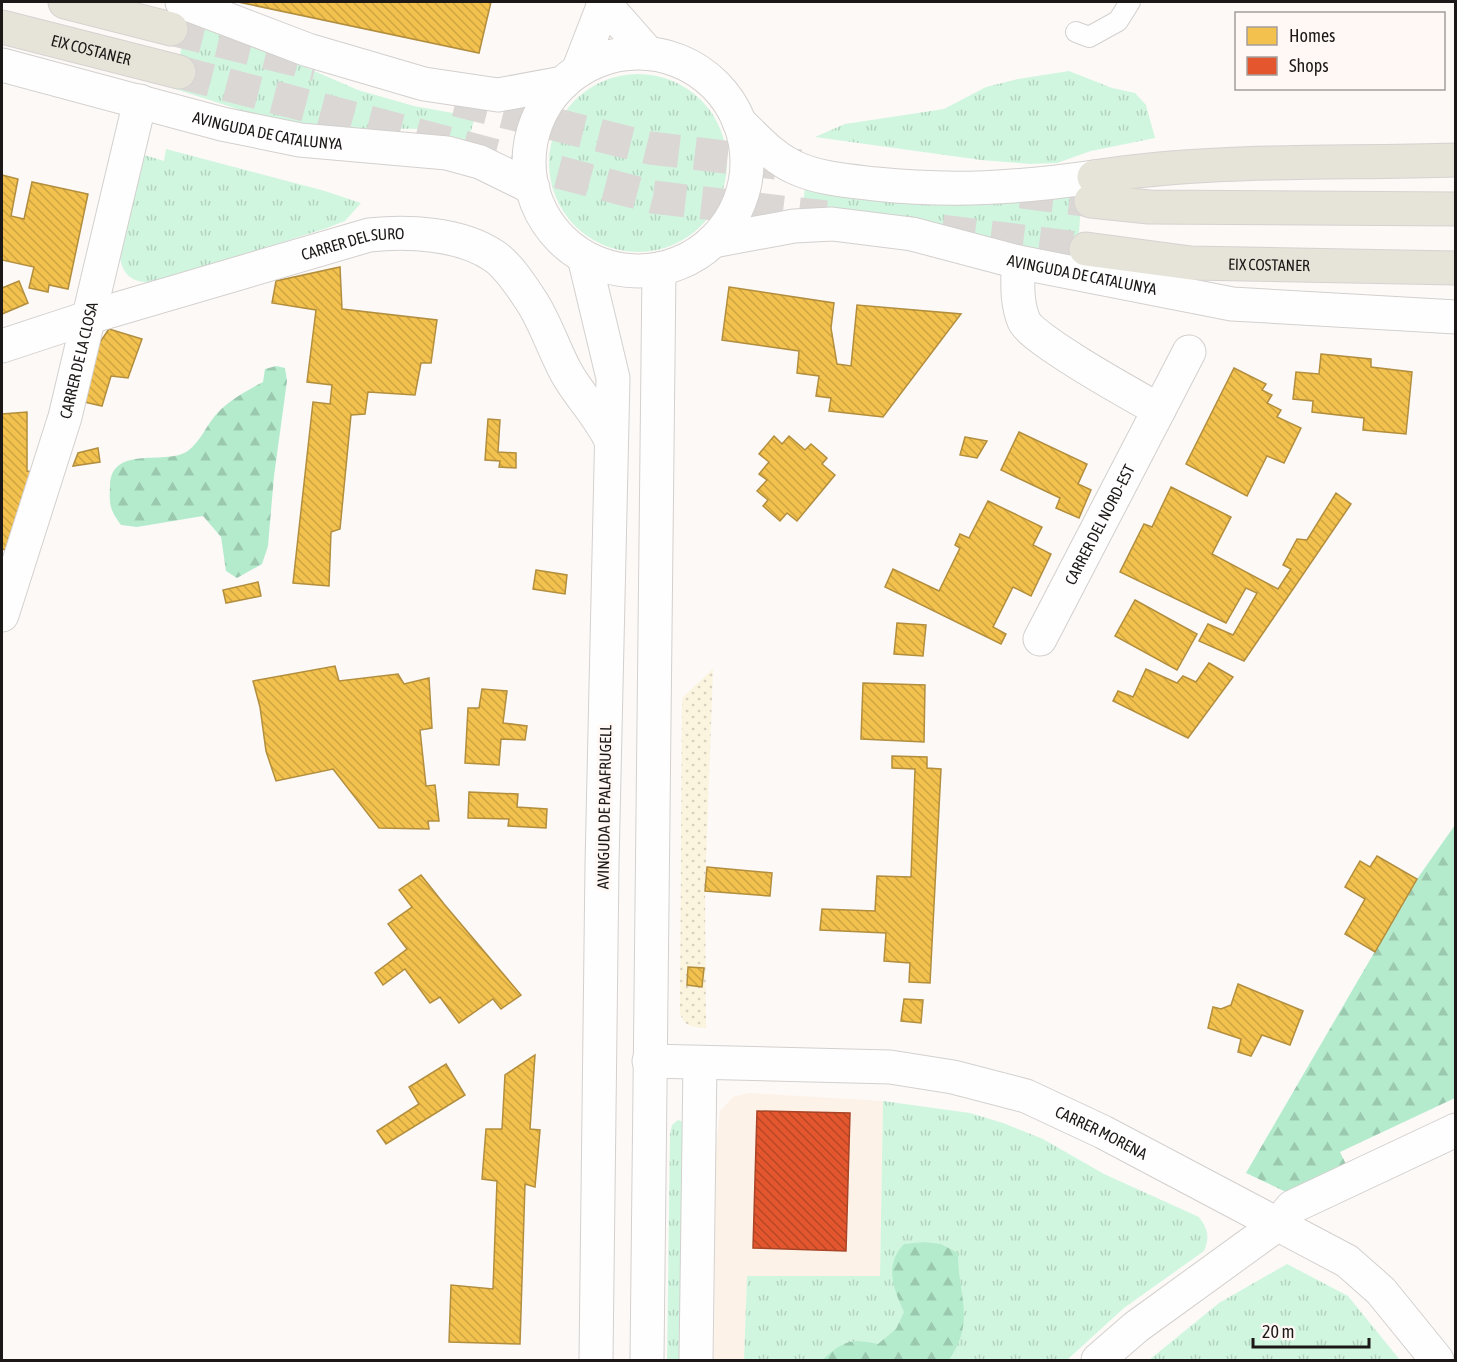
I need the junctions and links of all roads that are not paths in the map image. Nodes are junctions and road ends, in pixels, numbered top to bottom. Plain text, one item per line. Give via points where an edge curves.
1 (65, 2) edge
2 (1130, 2) edge
3 (604, 3) edge
4 (177, 15) edge
5 (2, 27) edge
6 (1076, 32) dead end
7 (648, 53) junction
8 (2, 65) edge
9 (179, 72) tunnel mouth
10 (570, 77) junction
11 (140, 101) junction
12 (739, 122) junction
13 (1455, 160) edge
14 (533, 188) junction
15 (1092, 189) junction
16 (1455, 209) edge
17 (713, 241) junction
18 (1086, 249) tunnel mouth
19 (584, 257) junction
20 (1018, 262) junction
21 (1455, 268) edge
22 (659, 269) junction
23 (90, 317) junction
24 (1455, 317) edge
25 (2, 346) edge
26 (1190, 352) dead end
27 (1159, 410) junction
28 (611, 441) junction
29 (2, 615) edge
30 (1040, 639) dead end
31 (649, 1061) junction
32 (700, 1063) junction
33 (1455, 1130) edge
34 (1278, 1224) junction
35 (596, 1360) edge
36 (647, 1360) edge
37 (696, 1360) edge
38 (1098, 1360) edge
39 (1437, 1360) edge

1 - 4 highway
2 - 6 lane via 1118,21 1089,37
3 - 7 main road
3 - 10 main road
4 - 10 main road via 424,84 498,95
5 - 9 highway, EIX COSTANER
7 - 10 main road via 611,56
7 - 12 main road via 671,58 700,72 729,100
8 - 11 main road, AVINGUDA DE CATALUNYA
10 - 14 main road via 548,100 537,120 531,142
11 - 14 main road, AVINGUDA DE CATALUNYA via 300,140 447,153 480,162
11 - 23 main road, CARRER DE LA CLOSA
12 - 15 main road via 776,157 796,168 859,182 931,190
12 - 17 main road via 745,140 746,176 736,211
13 - 15 highway via 1172,166
14 - 19 main road via 546,220
15 - 16 highway via 1149,207
17 - 20 main road, AVINGUDA DE CATALUNYA via 794,226 832,225 912,234
17 - 22 main road via 689,259
18 - 21 highway, EIX COSTANER via 1191,263
19 - 22 main road via 621,270
19 - 28 main road, AVINGUDA DE PALAFRUGELL via 613,378
20 - 24 main road, AVINGUDA DE CATALUNYA via 1232,304
20 - 27 main road via 1017,298 1025,324 1056,349
22 - 31 main road
23 - 25 main road, CARRER DEL SURO
23 - 28 main road, CARRER DEL SURO via 369,235 415,234 461,242 492,255 514,278 532,302 574,386
23 - 29 main road, CARRER DE LA CLOSA via 65,417
26 - 27 main road, CARRER DEL NORD-EST
27 - 30 main road, CARRER DEL NORD-EST
28 - 35 main road, AVINGUDA DE PALAFRUGELL
31 - 32 main road
31 - 36 main road
32 - 34 main road, CARRER MORENA via 890,1067 953,1077 1026,1096
32 - 37 main road
33 - 34 main road via 1292,1208
34 - 38 main road via 1136,1327
34 - 39 main road, CARRER MORENA via 1347,1261 1381,1291

